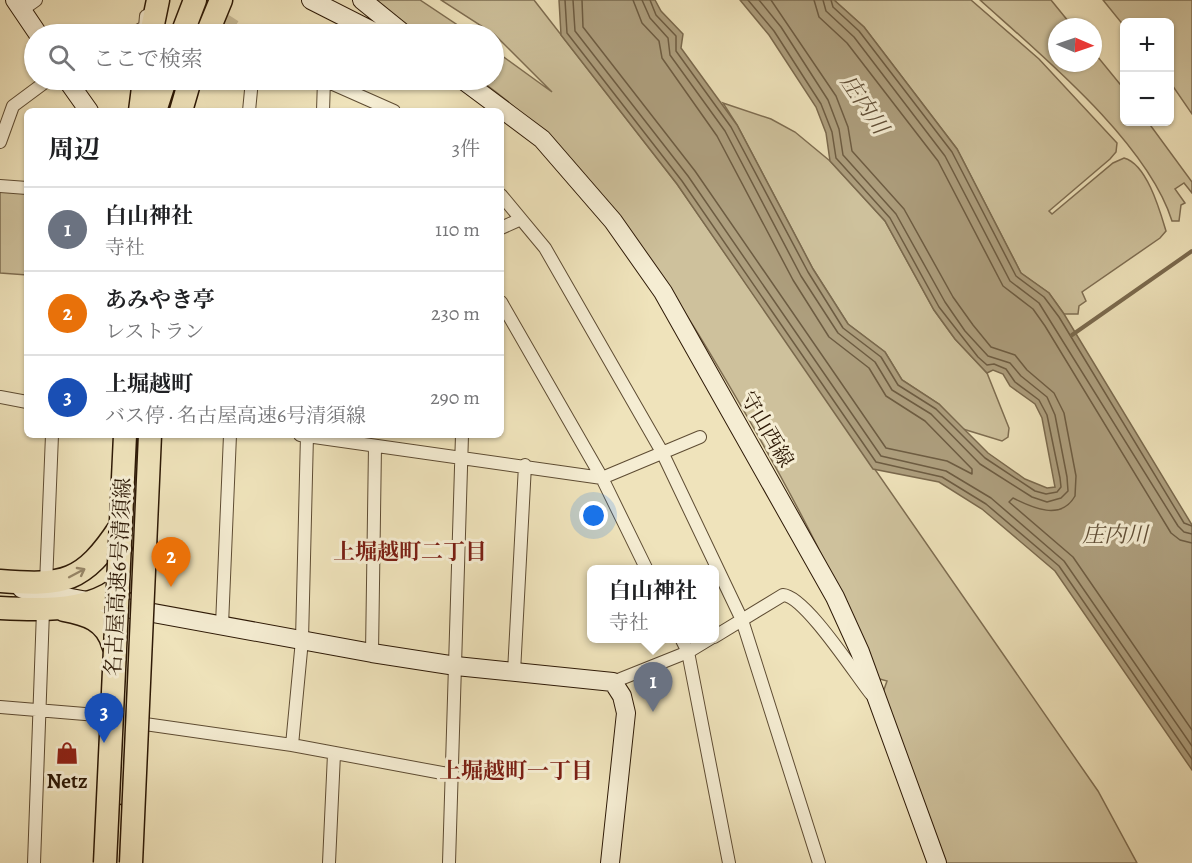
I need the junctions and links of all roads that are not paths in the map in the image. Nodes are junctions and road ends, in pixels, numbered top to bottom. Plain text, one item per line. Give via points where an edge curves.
1 (149, 0) edge
2 (158, 0) edge
3 (180, 0) edge
4 (195, 0) edge
5 (221, 0) edge
6 (311, 0) edge
7 (362, 0) edge
8 (25, 3) edge
9 (34, 24) edge
10 (145, 24) edge
11 (153, 24) edge
12 (176, 24) edge
13 (186, 24) edge
14 (211, 24) edge
15 (358, 24) edge
16 (392, 24) edge
17 (35, 90) edge
18 (74, 90) edge
19 (143, 90) edge
20 (163, 90) edge
21 (167, 90) edge
22 (187, 90) edge
23 (251, 90) edge
24 (323, 90) edge
25 (347, 90) edge
26 (476, 90) edge
27 (87, 108) edge
28 (140, 108) edge
29 (156, 108) edge
30 (167, 108) edge
31 (182, 108) edge
32 (249, 108) edge
33 (322, 108) edge
34 (387, 108) edge
35 (500, 108) edge
36 (504, 111) edge
37 (0, 142) edge
38 (0, 186) edge
39 (24, 188) edge
40 (504, 199) edge
41 (521, 219) junction
42 (504, 227) edge
43 (504, 307) edge
44 (0, 397) edge
45 (24, 401) edge
46 (700, 437) dead end
47 (52, 438) edge
48 (124, 438) edge
49 (124, 438) edge
50 (150, 438) edge
51 (157, 438) edge
52 (230, 438) edge
53 (304, 438) edge
54 (323, 438) edge
55 (462, 438) edge
56 (388, 441) edge
57 (375, 446) junction
58 (662, 452) junction
59 (462, 456) junction
60 (525, 465) junction
61 (602, 478) junction
62 (150, 518) junction
63 (120, 527) junction
64 (645, 565) edge
65 (716, 565) edge
66 (719, 572) edge
67 (0, 583) edge
68 (46, 584) junction
69 (0, 608) edge
70 (117, 608) junction
71 (52, 610) junction
72 (742, 620) junction
73 (222, 626) junction
74 (719, 634) edge
75 (302, 640) junction
76 (683, 643) edge
77 (704, 643) edge
78 (113, 645) joint
79 (688, 652) junction
80 (372, 653) junction
81 (456, 666) junction
82 (514, 672) junction
83 (612, 682) junction
84 (879, 704) junction
85 (0, 707) edge
86 (41, 711) junction
87 (109, 716) junction
88 (138, 723) junction
89 (292, 745) junction
90 (334, 754) junction
91 (453, 775) junction
92 (34, 863) edge
93 (104, 863) edge
94 (118, 863) edge
95 (132, 863) edge
96 (329, 863) edge
97 (449, 863) edge
98 (610, 863) edge
99 (729, 863) edge
100 (819, 863) edge
101 (937, 863) edge

1 - 10 street
2 - 11 highway
3 - 12 highway
4 - 13 highway
5 - 14 highway
6 - 15 street
7 - 16 street
8 - 9 street
17 - 37 street via 13,106
18 - 27 street
19 - 28 highway
20 - 29 highway
21 - 30 highway
22 - 31 highway
23 - 32 street
24 - 33 street
25 - 34 street
26 - 35 street, 守山西線
36 - 84 street, 守山西線 via 542,139 613,221 663,292 835,597
38 - 39 street
40 - 41 street
41 - 42 street
41 - 58 street via 545,248
43 - 61 street
44 - 45 street
46 - 58 street
47 - 68 street
48 - 63 highway
49 - 93 highway, 名古屋高速6号清須線, bridge
50 - 62 highway, 名古屋高速6号清須線, bridge
51 - 62 highway
52 - 73 street
53 - 75 street
54 - 57 street
55 - 59 street
56 - 57 street
56 - 59 street
57 - 80 street
58 - 61 street
58 - 65 street
59 - 60 street
59 - 81 street
60 - 61 street
60 - 82 street
61 - 64 street
62 - 70 street
62 - 70 highway via 145,551
62 - 94 highway, bridge via 135,582
62 - 95 highway, 名古屋高速6号清須線, bridge
68 -> 63 highway via 72,576 92,564
63 - 70 highway
66 - 72 street
67 - 68 highway
67 - 70 street
69 - 71 highway
70 - 71 highway
70 - 73 street
70 - 78 highway via 104,626
70 - 88 street via 141,647
71 - 86 street
72 - 74 street
72 - 84 street via 783,595 790,596 805,608
72 - 100 street
73 - 75 street
75 - 80 street
75 - 89 street
76 - 79 street
77 - 79 street
78 - 87 street
79 - 83 street
79 - 99 street
80 - 81 street
81 - 82 street
81 - 91 street
82 - 83 street
83 - 98 street via 622,696 626,713
84 - 101 street, 守山西線
85 - 86 street
86 - 87 street
86 - 92 street
87 - 93 street
88 - 89 street
88 - 95 street
89 - 90 street
90 - 91 street
90 - 96 street
91 - 97 street

